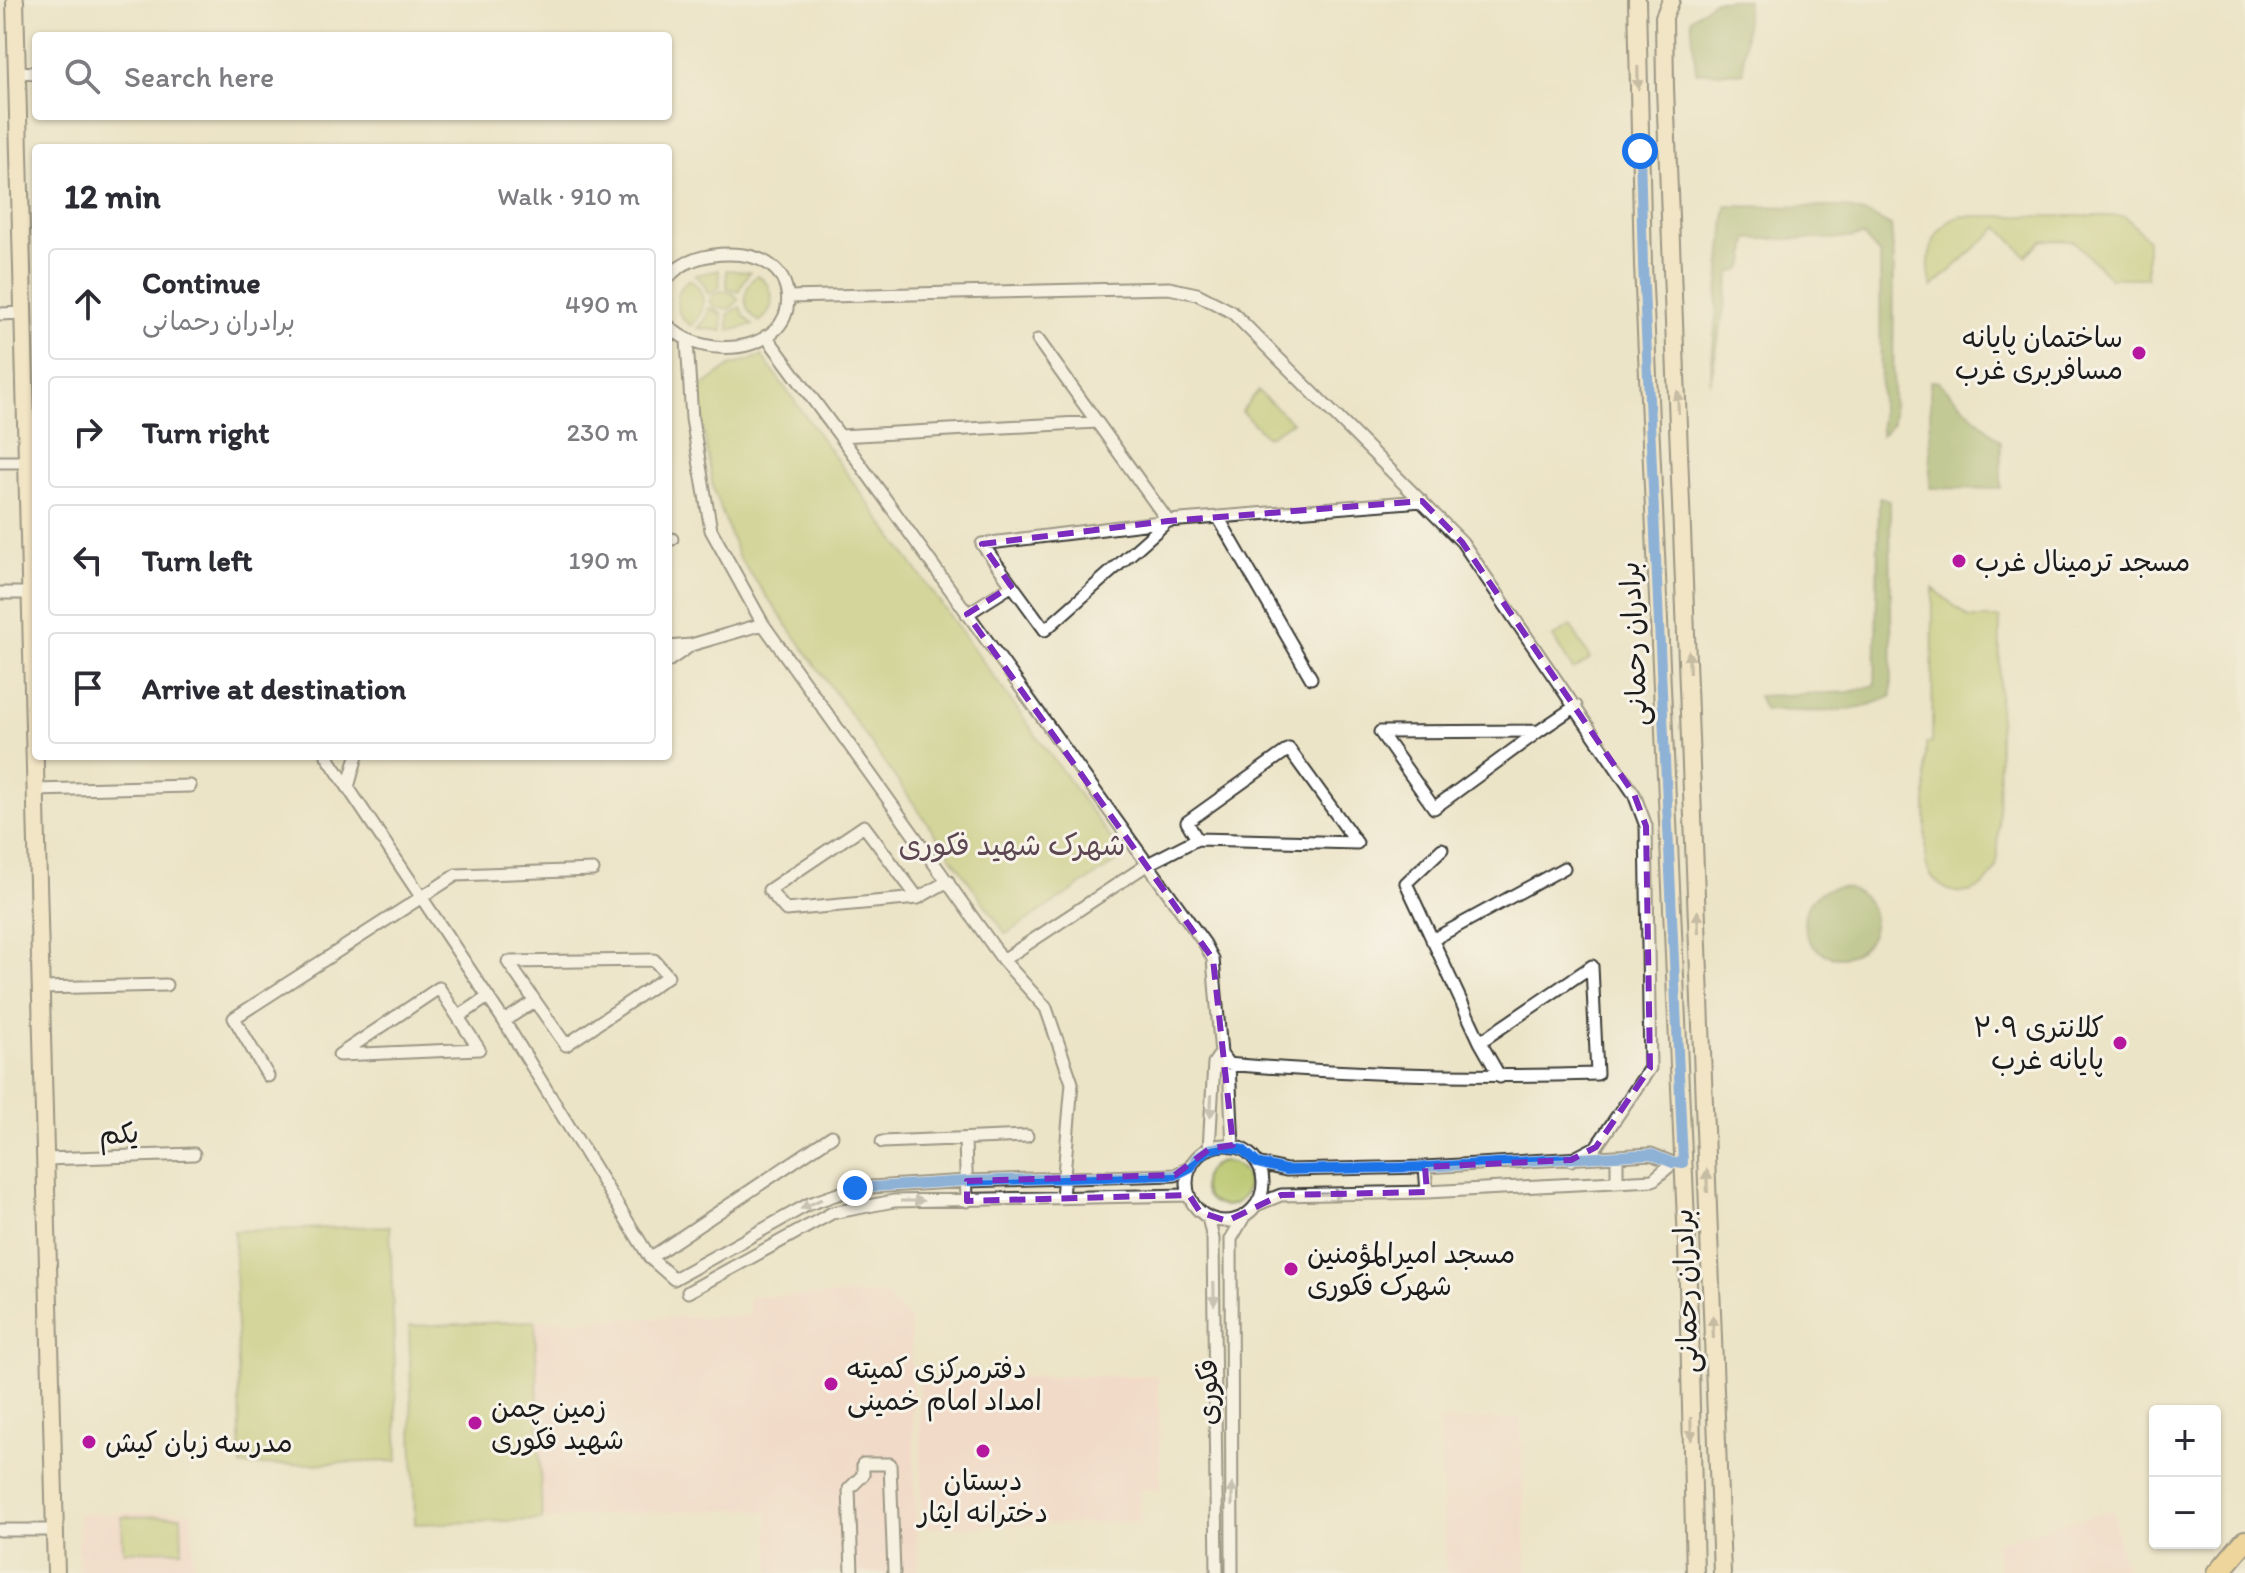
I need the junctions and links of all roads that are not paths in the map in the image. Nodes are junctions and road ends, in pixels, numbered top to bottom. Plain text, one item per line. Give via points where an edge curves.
1 (15, 0) edge
2 (1637, 0) edge
3 (1671, 0) edge
4 (17, 72) junction
5 (32, 73) edge
6 (29, 249) edge
7 (672, 274) edge
8 (788, 297) junction
9 (23, 313) junction
10 (0, 314) edge
11 (672, 328) edge
12 (766, 336) junction
13 (1038, 340) dead end
14 (687, 341) junction
15 (1097, 422) junction
16 (840, 436) junction
17 (31, 443) edge
18 (0, 462) edge
19 (26, 462) junction
20 (1422, 501) junction
21 (1218, 517) junction
22 (1168, 521) junction
23 (1011, 586) junction
24 (0, 593) edge
25 (29, 593) junction
26 (32, 614) edge
27 (967, 614) junction
28 (763, 624) junction
29 (691, 645) junction
30 (672, 647) edge
31 (672, 658) edge
32 (1311, 678) dead end
33 (1576, 706) junction
34 (1539, 731) junction
35 (35, 760) edge
36 (330, 760) edge
37 (356, 760) edge
38 (190, 786) dead end
39 (348, 787) junction
40 (35, 790) junction
41 (1197, 839) junction
42 (1442, 849) dead end
43 (1148, 864) junction
44 (1564, 868) dead end
45 (593, 870) dead end
46 (948, 881) junction
47 (422, 898) junction
48 (918, 898) junction
49 (1432, 940) junction
50 (1003, 960) junction
51 (166, 985) dead end
52 (40, 988) junction
53 (488, 997) junction
54 (535, 1001) junction
55 (458, 1017) junction
56 (504, 1021) junction
57 (1480, 1042) junction
58 (1217, 1058) junction
59 (1229, 1065) junction
60 (268, 1076) dead end
61 (1500, 1077) junction
62 (832, 1136) dead end
63 (1027, 1136) dead end
64 (965, 1140) junction
65 (882, 1142) dead end
66 (1233, 1147) junction
67 (1209, 1149) junction
68 (194, 1154) dead end
69 (1617, 1156) junction
70 (45, 1159) junction
71 (1571, 1160) junction
72 (1257, 1163) junction
73 (1678, 1163) junction
74 (1191, 1167) junction
75 (1425, 1167) junction
76 (1063, 1177) junction
77 (967, 1181) junction
78 (1617, 1182) junction
79 (1427, 1192) junction
80 (1189, 1195) junction
81 (1062, 1197) junction
82 (967, 1201) junction
83 (1256, 1205) junction
84 (1245, 1215) junction
85 (1208, 1217) junction
86 (650, 1258) junction
87 (688, 1292) dead end
88 (0, 1530) edge
89 (55, 1530) junction
90 (2245, 1541) edge
91 (56, 1573) edge
92 (852, 1573) edge
93 (894, 1573) edge
94 (1217, 1573) edge
95 (1232, 1573) edge
96 (1695, 1573) edge
97 (1722, 1573) edge
98 (2218, 1573) edge

1 - 4 main road
2 -> 73 main road, برادران رحمانی
97 -> 3 main road, برادران رحمانی via 1665,87 1664,17
4 - 5 street
4 - 6 main road
6 - 9 main road
7 - 8 street via 696,259 748,256 780,274
8 - 12 street via 783,320
8 - 20 street via 1169,288 1197,294 1232,312
9 - 10 street
9 - 17 main road
11 - 14 street
12 - 14 street via 727,347
12 - 16 street
13 - 15 street
14 - 28 street via 692,419 711,530
15 - 16 street
15 - 22 street
16 - 27 street
17 - 19 main road
18 - 19 street
19 - 25 main road
20 - 21 street
20 - 33 street via 1462,542
21 - 22 street
21 - 32 street
22 - 23 street via 1045,630
22 - 23 street via 982,544
23 - 27 street
24 - 25 street
25 - 26 main road
27 - 43 street
28 - 29 street
28 - 46 street
29 - 30 street
29 - 31 street
33 - 34 street
33 - 71 street via 1634,794 1646,826 1650,1068 1596,1147
34 - 34 street via 1434,808 1380,732 1427,732
35 - 40 main road
36 - 39 street
37 - 39 street
38 - 40 street
39 - 47 street
40 - 52 main road
41 - 41 street via 1187,822 1289,749 1357,843
41 - 43 street
42 - 49 street via 1406,883
43 - 50 street
43 - 58 street via 1213,959
44 - 49 street
45 - 47 street via 456,875
46 - 48 street
46 - 50 street
47 - 53 street
47 - 60 street via 234,1018
48 - 48 street via 864,826 769,890 786,910
49 - 57 street
50 - 76 street via 1046,1008 1072,1083
51 - 52 street
52 - 70 main road
53 - 55 street
53 - 56 street
54 - 54 street via 508,962 654,960 668,976 566,1045
54 - 56 street
55 - 55 street via 439,988 339,1055 479,1049
56 - 86 street
57 - 61 street
57 - 61 street via 1592,966 1597,1074
58 - 59 street
58 -> 67 street
59 - 61 street
59 - 66 street
62 - 86 street
63 - 64 street
64 - 65 street
64 - 77 street
66 - 67 street
66 - 72 street
67 - 74 street
68 - 70 street, یکم
69 - 71 street
69 - 73 street via 1651,1154
69 - 78 street
70 - 89 main road
71 - 75 street
72 - 75 street via 1286,1170
72 - 83 street via 1263,1182
73 - 78 street via 1653,1180
73 -> 96 main road, برادران رحمانی
74 - 76 street via 1175,1175
74 - 80 street
75 - 79 street
76 - 77 street
76 - 81 street
77 - 82 street
77 -> 86 street via 892,1184 832,1195 674,1279
78 - 79 street
83 -> 79 street via 1281,1195
80 - 81 street
80 - 85 street
81 - 82 street
87 -> 82 street via 832,1213 894,1201
83 - 84 street
84 - 85 street via 1227,1221
95 -> 84 street, فکوری via 1231,1239
85 -> 94 street, فکوری via 1213,1239
88 - 89 street
89 - 91 main road
90 - 98 highway
92 - 93 street via 849,1489 863,1475 863,1464 890,1464

